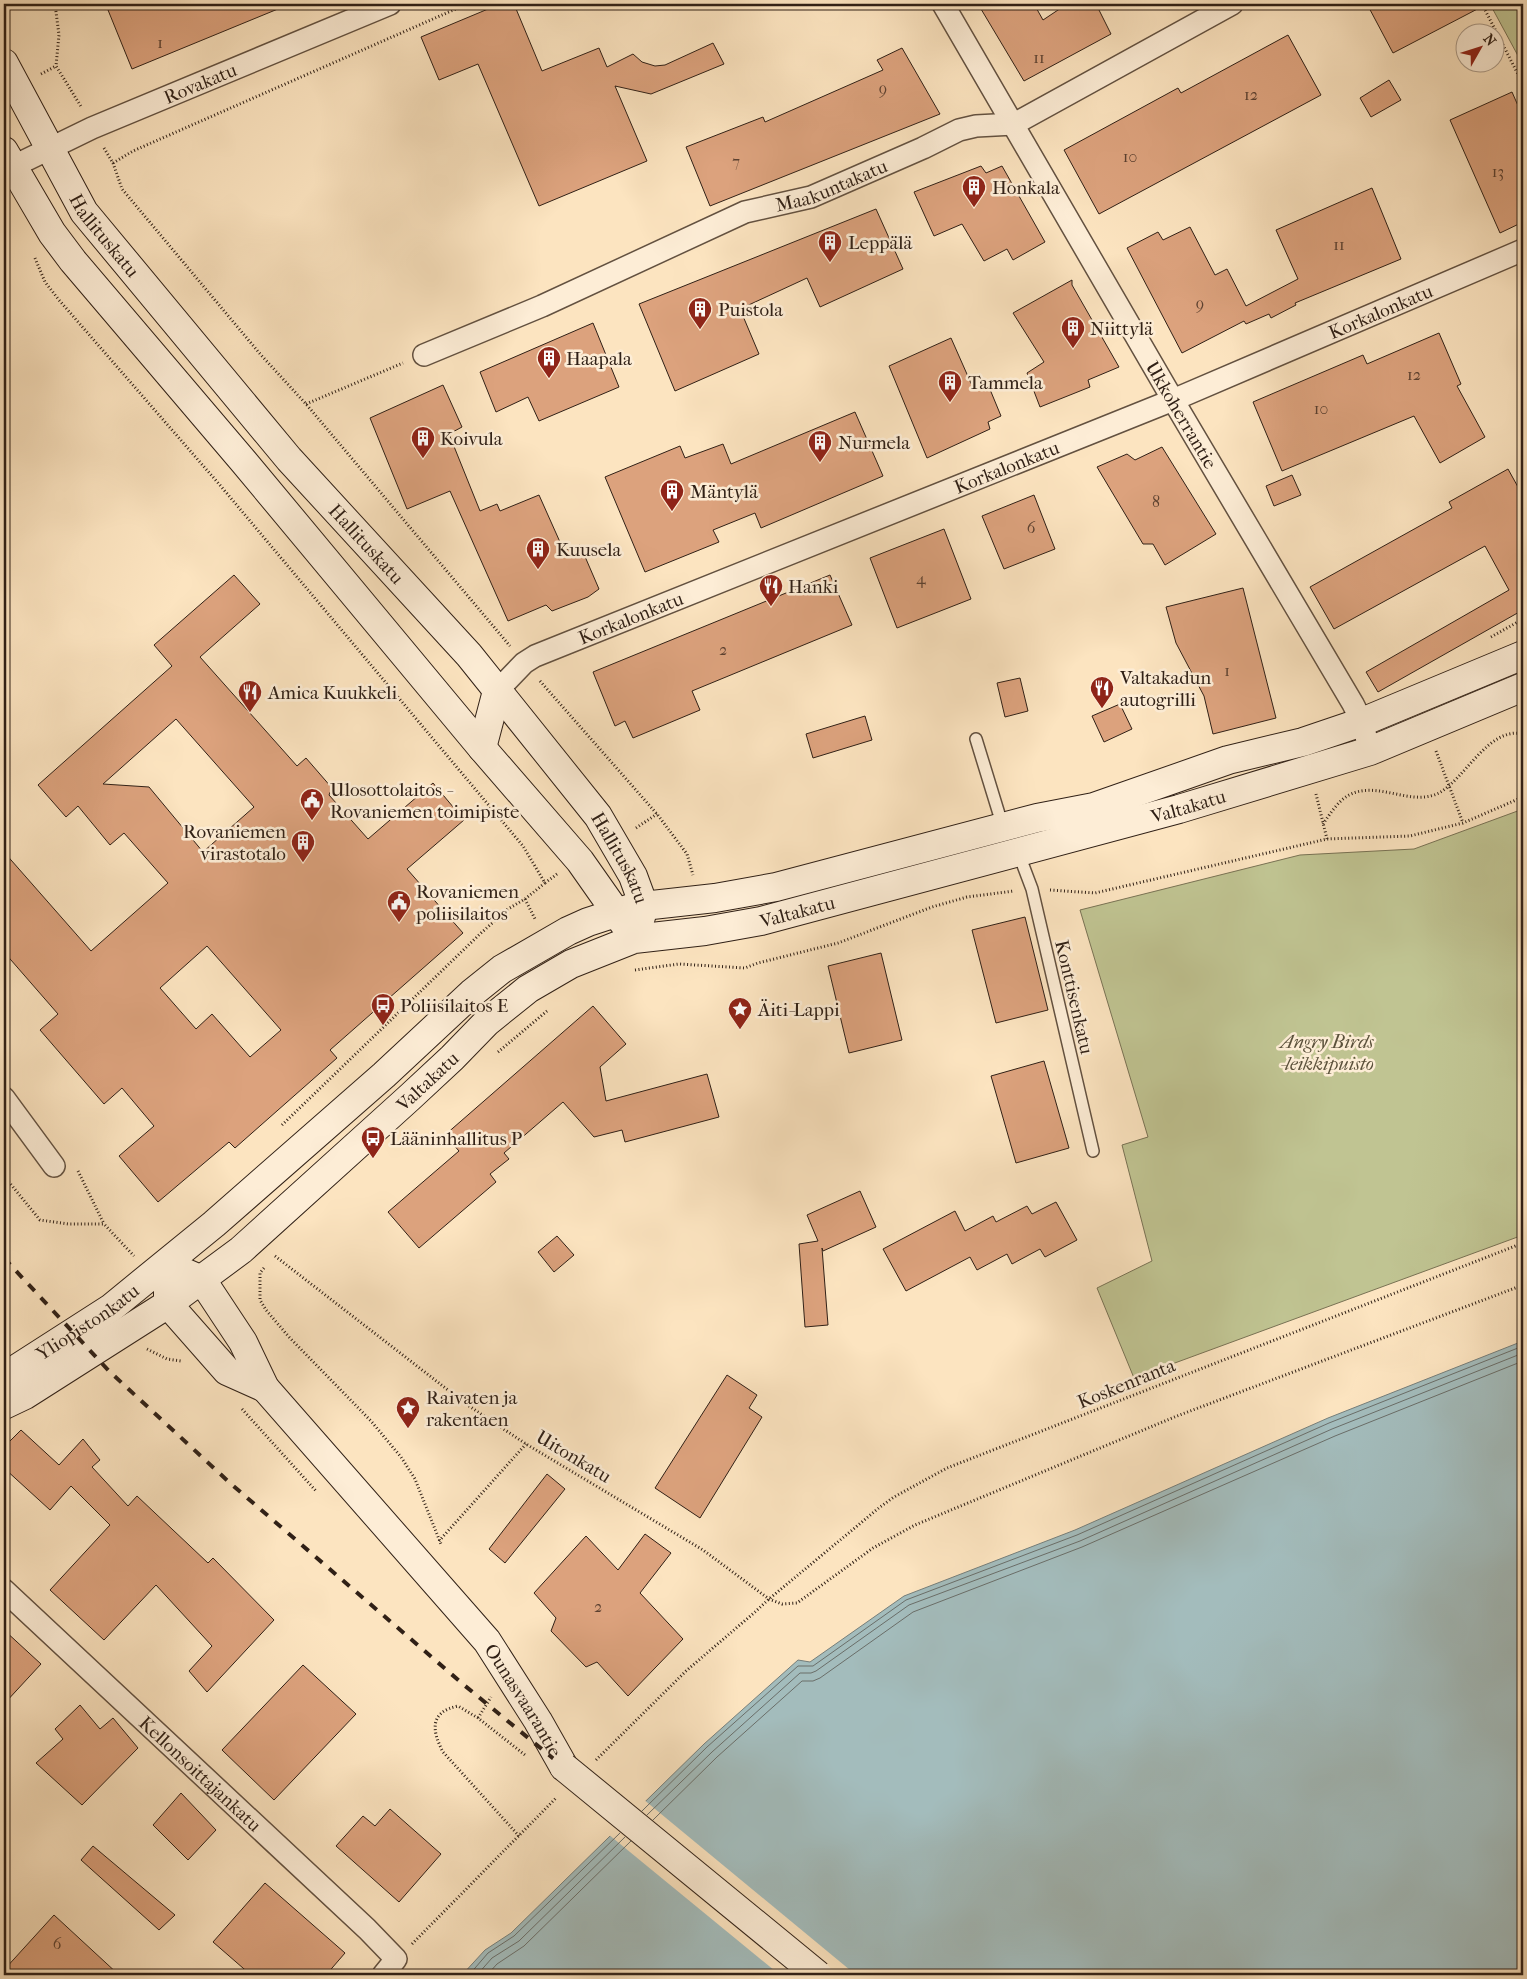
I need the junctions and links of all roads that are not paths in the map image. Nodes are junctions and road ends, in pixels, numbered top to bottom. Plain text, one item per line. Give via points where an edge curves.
1 (390, 4) edge
2 (943, 4) edge
3 (1232, 4) edge
4 (4, 63) edge
5 (1014, 124) junction
6 (49, 148) junction
7 (8, 159) edge
8 (1523, 250) edge
9 (424, 355) road end
10 (1173, 400) junction
11 (258, 422) junction
12 (289, 459) junction
13 (244, 462) junction
14 (1523, 655) edge
15 (1523, 687) edge
16 (497, 691) junction
17 (1362, 722) junction
18 (976, 739) dead end
19 (482, 748) junction
20 (1370, 751) junction
21 (1003, 827) junction
22 (1018, 852) junction
23 (644, 906) junction
24 (617, 912) junction
25 (634, 940) junction
26 (4, 1098) edge
27 (1094, 1151) dead end
28 (64, 1165) road end
29 (167, 1264) junction
30 (202, 1280) junction
31 (168, 1304) junction
32 (4, 1375) edge
33 (265, 1388) junction
34 (4, 1405) edge
35 (4, 1590) edge
36 (390, 1967) edge
37 (818, 1975) edge

1 - 6 street, Rovakatu
2 - 5 street, Ukkoherrantie
3 - 5 street, Maakuntakatu
4 - 6 street, Hallituskatu
5 - 9 street, Maakuntakatu via 959,130 811,197 745,212 551,302
5 - 10 street, Ukkoherrantie
6 - 7 street, Rovakatu
6 - 11 street, Hallituskatu via 84,212
7 - 13 street, Hallituskatu via 52,233 73,261
8 - 10 street, Korkalonkatu
10 - 16 street, Korkalonkatu via 554,649 524,663
10 - 17 street, Ukkoherrantie
11 - 12 street, Hallituskatu
11 - 13 street
12 - 13 street
12 - 16 street, Hallituskatu via 469,655
13 - 19 street, Hallituskatu
14 - 17 street, Valtakatu
15 - 20 street, Valtakatu
16 - 19 street
16 - 23 street, Hallituskatu via 598,816 633,876
17 - 20 street, Ukkoherrantie
17 - 21 street, Valtakatu via 1303,742 1228,760 1094,808
18 - 21 lane
19 - 24 street, Hallituskatu via 580,861
20 - 22 street, Valtakatu via 1179,809
21 - 23 street, Valtakatu via 776,887
22 - 25 street, Valtakatu via 760,921
22 - 27 lane, Konttisenkatu via 1032,890
23 - 24 street, Valtakatu
23 - 25 street, Hallituskatu
24 - 25 street, Hallituskatu
24 - 29 street, Valtakatu via 568,931 494,975
25 - 30 street, Valtakatu via 560,969 506,1006 241,1250
26 - 28 street
29 - 30 street
29 - 31 street
29 - 32 street, Yliopistonkatu via 111,1308
30 - 31 street, Valtakatu
30 - 33 street, Ounasvaarantie via 244,1342
31 - 33 street, Ounasvaarantie via 228,1371
31 - 34 street, Yliopistonkatu
33 - 37 street, Ounasvaarantie, bridge via 488,1641 564,1768
35 - 36 street, Kellonsoittajankatu via 367,1929

